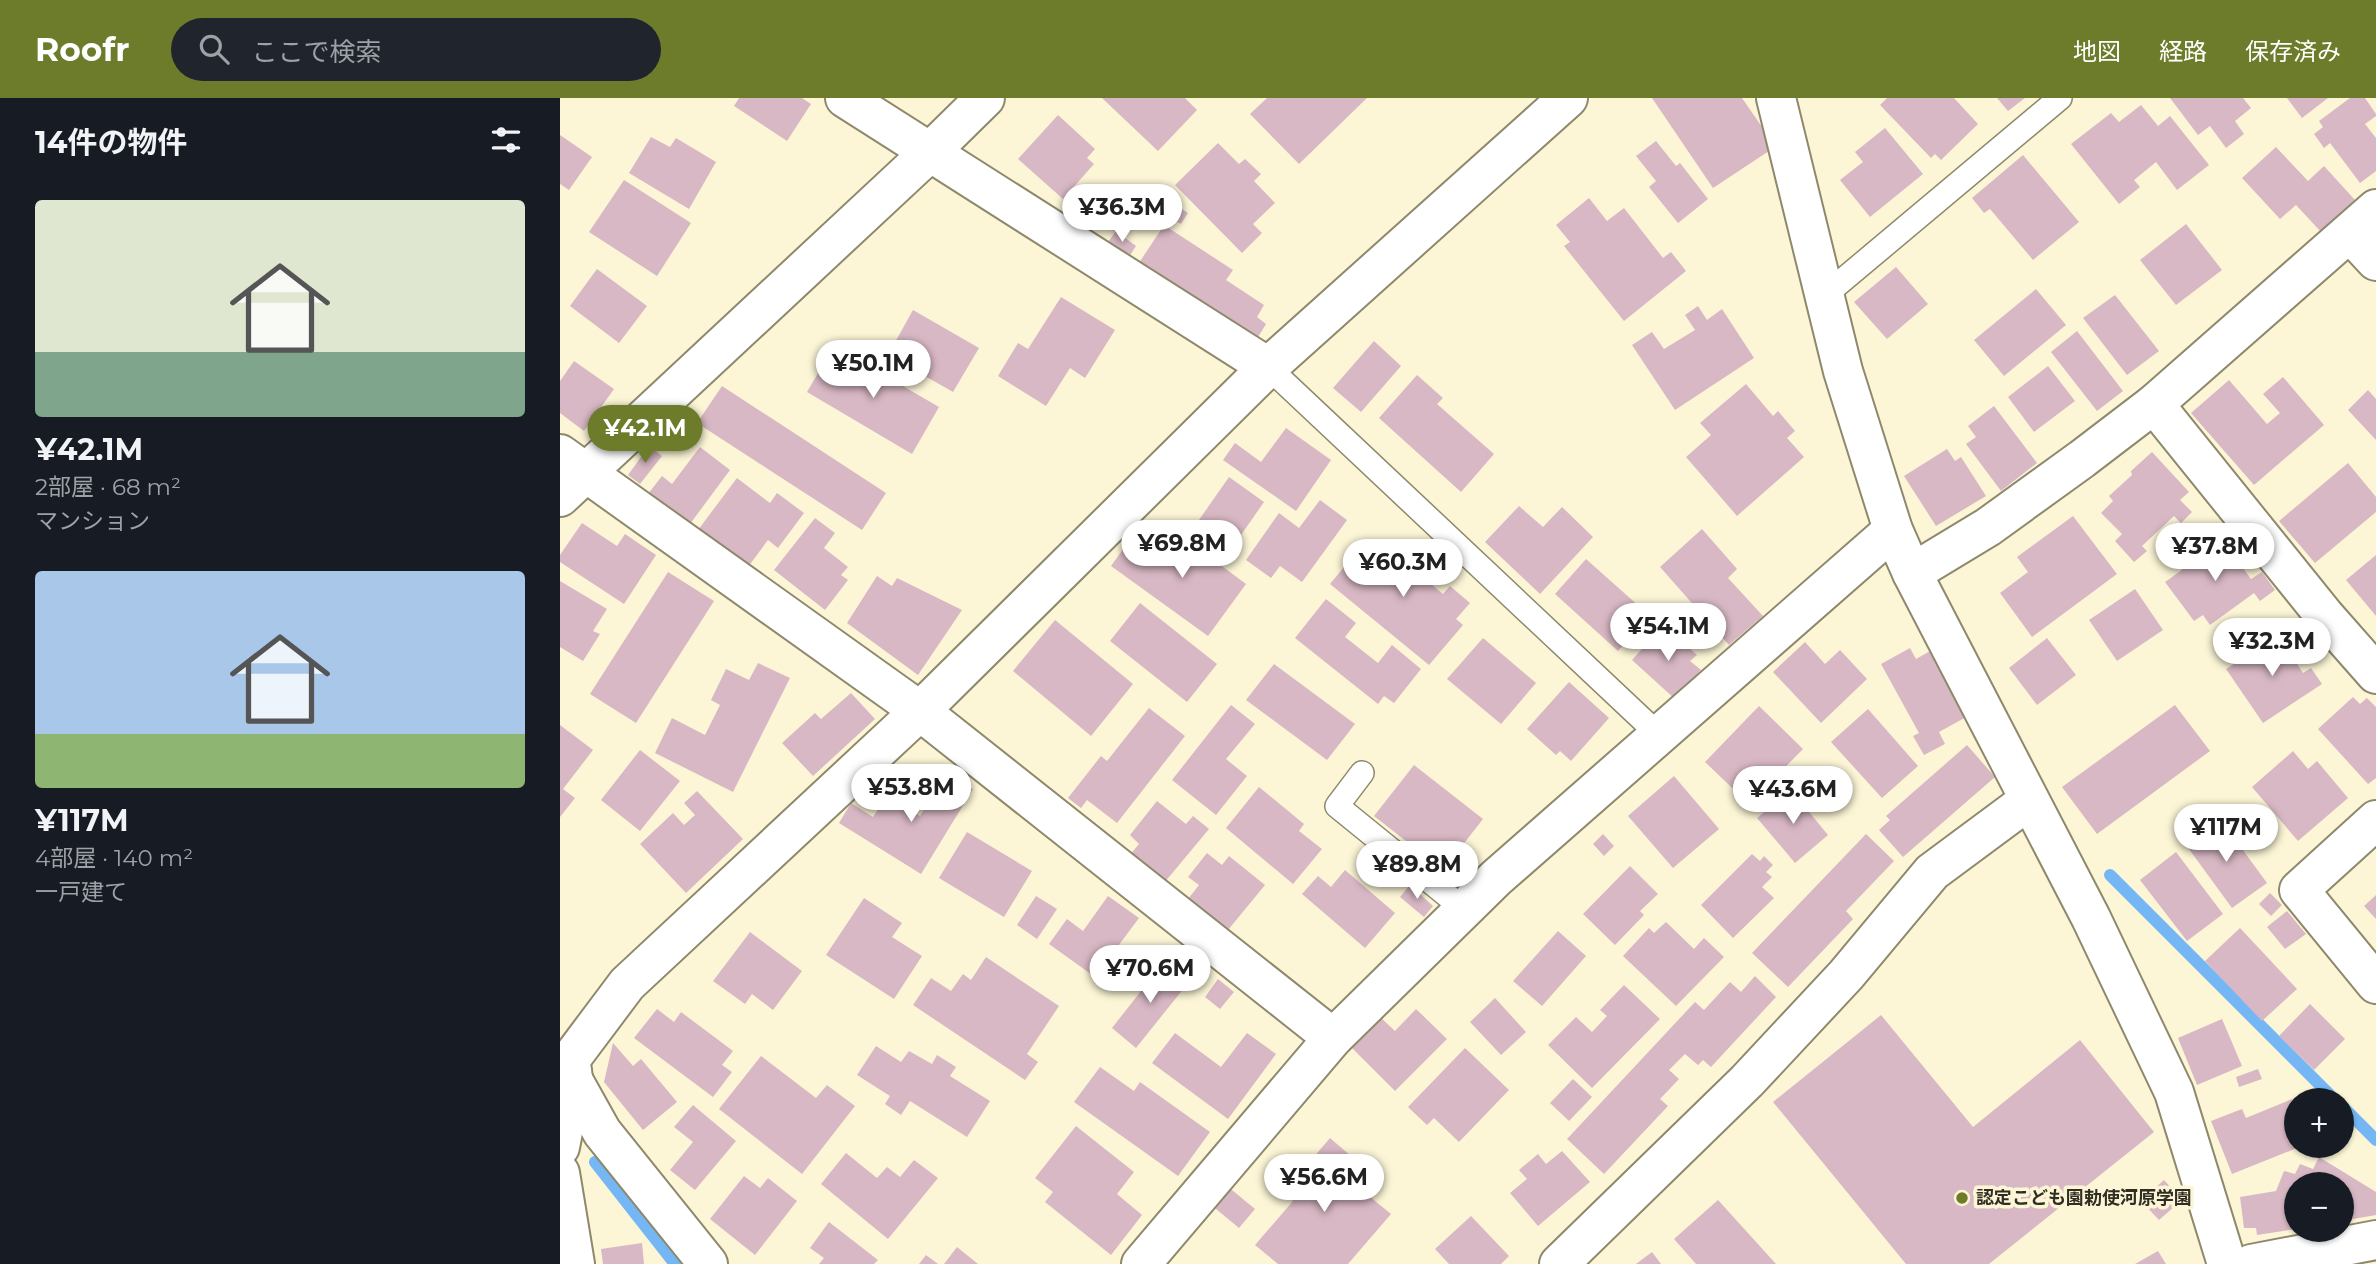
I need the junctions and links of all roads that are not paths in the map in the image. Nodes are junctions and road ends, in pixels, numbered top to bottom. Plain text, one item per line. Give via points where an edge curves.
1 (845, 98) edge
2 (985, 98) edge
3 (1569, 98) edge
4 (1776, 98) edge
5 (2060, 98) edge
6 (929, 153) junction
7 (2363, 221) edge
8 (2376, 261) edge
9 (1825, 295) junction
10 (1268, 367) junction
11 (2154, 404) junction
12 (569, 475) edge
13 (1893, 530) junction
14 (1912, 573) junction
15 (2376, 674) edge
16 (920, 712) junction
17 (1660, 736) junction
18 (1362, 773) dead end
19 (2029, 800) junction
20 (2376, 820) edge
21 (1462, 911) junction
22 (2376, 984) edge
23 (1333, 1038) junction
24 (566, 1065) edge
25 (560, 1147) edge
26 (560, 1173) edge
27 (2376, 1240) edge
28 (575, 1264) edge
29 (708, 1264) edge
30 (1141, 1264) edge
31 (1559, 1264) edge
32 (2227, 1264) edge
33 (2251, 1264) edge

1 - 6 street
2 - 6 street
3 - 10 street
4 - 9 street
5 - 9 lane
6 - 10 street
6 - 12 street
7 - 8 street
7 - 11 street
9 - 13 street via 1843,371
10 - 16 street
10 - 17 lane
11 - 14 street via 1988,527
11 - 15 street
12 - 16 street
13 - 14 street
13 - 17 street
14 - 19 street
16 - 23 street
16 - 24 street via 627,984
17 - 21 street
18 - 21 lane via 1337,806
19 - 31 street via 1932,872 1846,975 1747,1081
19 - 32 street via 2174,1092
20 - 22 street via 2300,890
21 - 23 street
23 - 30 street
24 - 25 street
24 - 29 street via 602,1132
26 - 28 street
27 - 33 street

